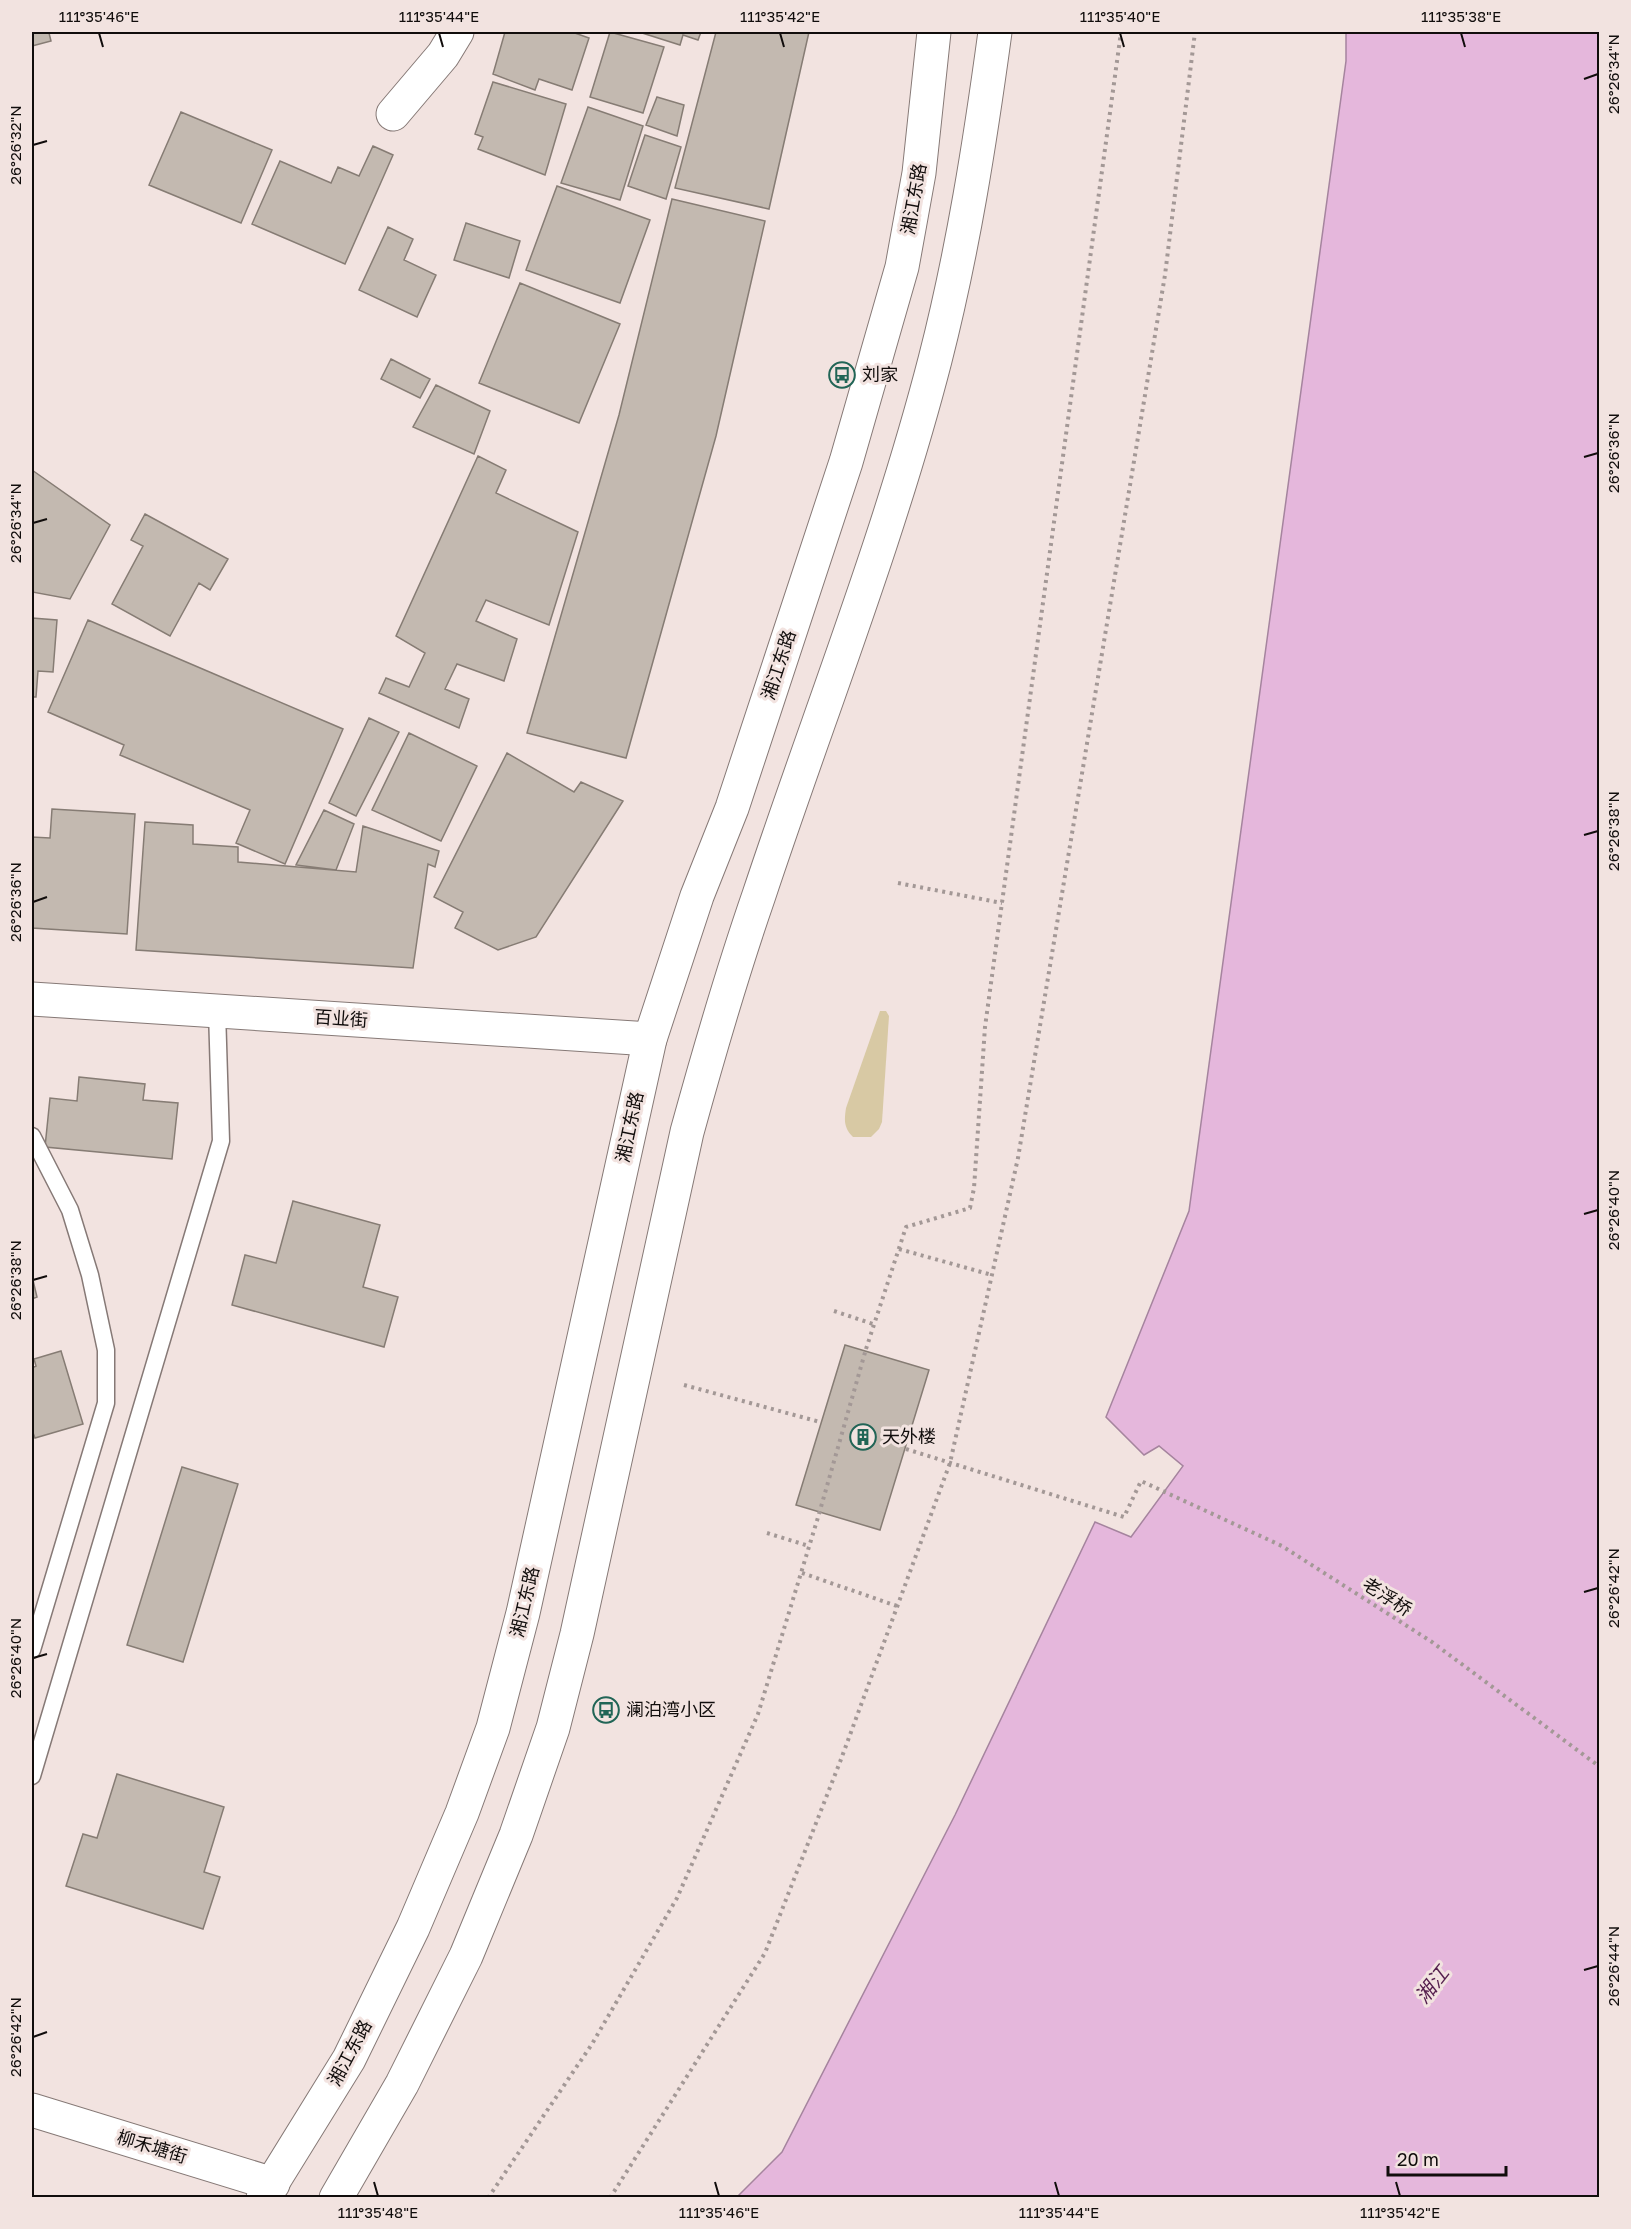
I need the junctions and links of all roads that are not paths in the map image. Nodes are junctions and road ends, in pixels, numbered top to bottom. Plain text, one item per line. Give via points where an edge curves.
1 (457, 32) edge
2 (934, 32) edge
3 (995, 32) edge
4 (393, 114) dead end
5 (32, 999) edge
6 (217, 1011) junction
7 (650, 1039) junction
8 (32, 1136) edge
9 (32, 1650) edge
10 (32, 1776) edge
11 (32, 2110) edge
12 (268, 2191) edge
13 (336, 2198) edge

1 - 4 main road via 443,55
2 - 7 main road, 湘江东路 via 917,185 902,267 875,363 732,808 697,896
3 - 13 main road via 963,245 935,361 867,583 709,1052 687,1132 553,1728 516,1835 466,1956 402,2084
5 - 6 main road, 百业街
6 - 7 main road, 百业街
6 - 10 lane via 221,1141
7 - 12 main road, 湘江东路 via 523,1613 493,1728 413,1928 349,2059
8 - 9 lane via 70,1210 90,1275 106,1350 106,1403
11 - 12 main road, 柳禾塘街

